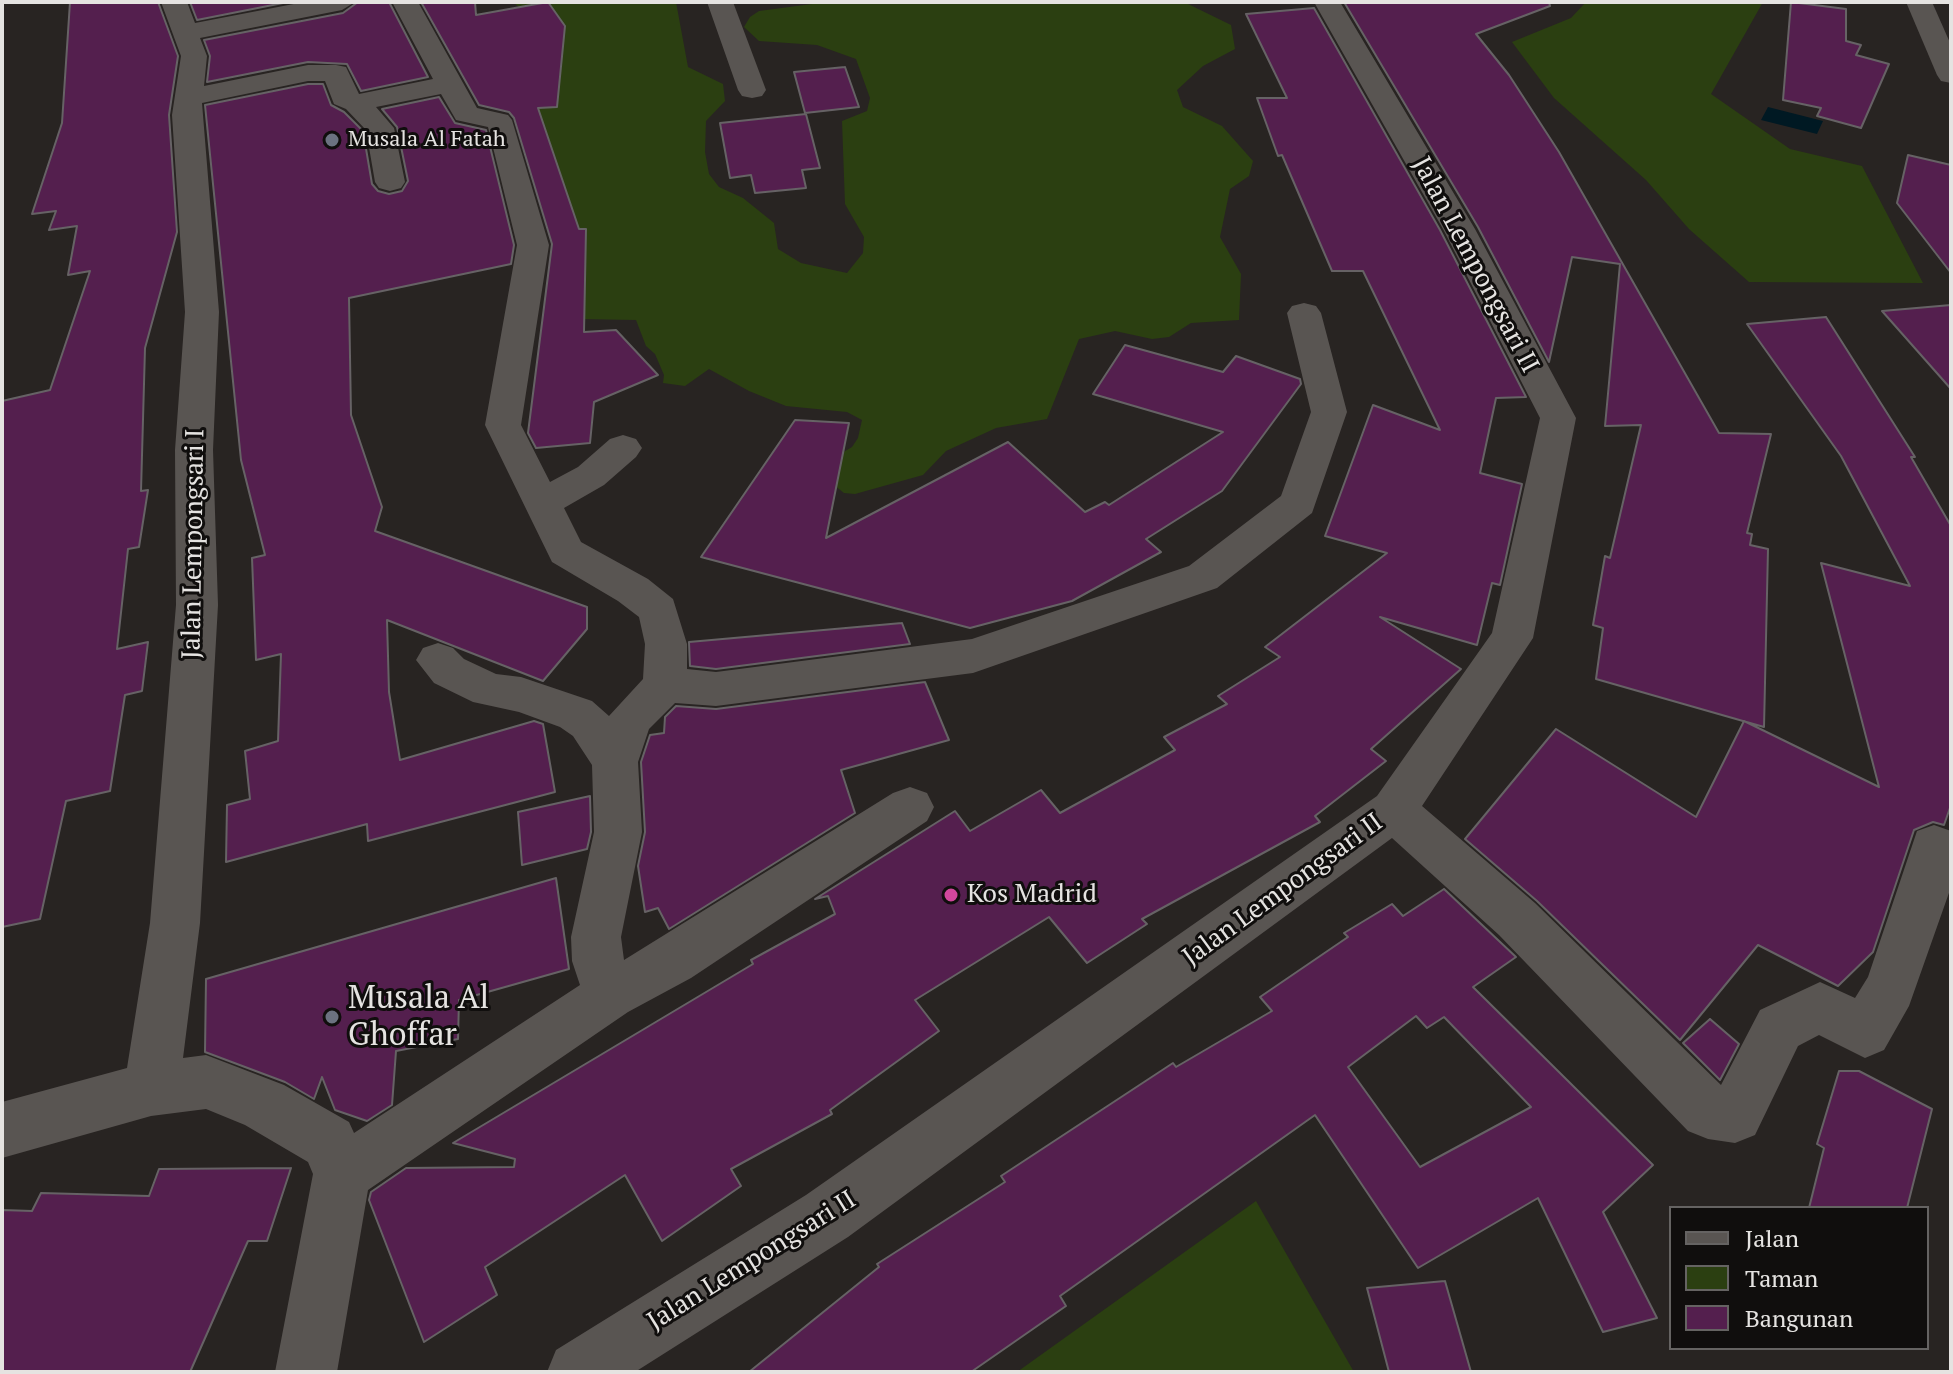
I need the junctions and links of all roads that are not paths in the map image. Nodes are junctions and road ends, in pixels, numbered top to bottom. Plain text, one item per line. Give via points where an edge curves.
1 (342, 2) edge
2 (405, 2) edge
3 (720, 2) edge
4 (1327, 2) edge
5 (1919, 2) edge
6 (180, 17) edge
7 (1951, 75) edge
8 (450, 84) junction
9 (752, 90) dead end
10 (188, 98) junction
11 (356, 103) junction
12 (390, 182) dead end
13 (1304, 313) dead end
14 (623, 448) dead end
15 (542, 503) junction
16 (438, 660) dead end
17 (665, 685) junction
18 (615, 762) junction
19 (910, 807) dead end
20 (1394, 810) junction
21 (1934, 846) dead end
22 (609, 995) junction
23 (151, 1089) junction
24 (2, 1130) edge
25 (342, 1174) junction
26 (306, 1372) edge
27 (578, 1372) edge

1 - 6 street
2 - 8 street
3 - 9 street
4 - 20 street, Jalan Lempongsari II via 1459,229 1558,418 1512,638
5 - 7 street
6 - 10 street, Jalan Lempongsari I via 194,56
8 - 11 street
8 - 15 street via 466,114 502,126 533,245 503,425
10 - 11 street via 323,72 336,73 344,98
10 - 23 street, Jalan Lempongsari I via 202,312 194,450 197,605 175,923
11 - 12 street via 380,128
13 - 17 street via 1329,412 1298,503 1203,577 973,656 716,689
14 - 15 street via 591,476
15 - 17 street via 566,552 658,610 666,644
16 - 18 street via 466,681 576,714 589,723
17 - 18 street via 629,720
18 - 22 street via 618,832 596,937
19 - 22 street via 673,961
20 - 21 street via 1517,919 1708,1111 1735,1115 1779,1028 1820,1007 1865,1032 1890,989 1925,890
20 - 27 street, Jalan Lempongsari II via 827,1216
22 - 25 street
23 - 24 street
23 - 25 street via 206,1082 264,1105 329,1142
25 - 26 street

